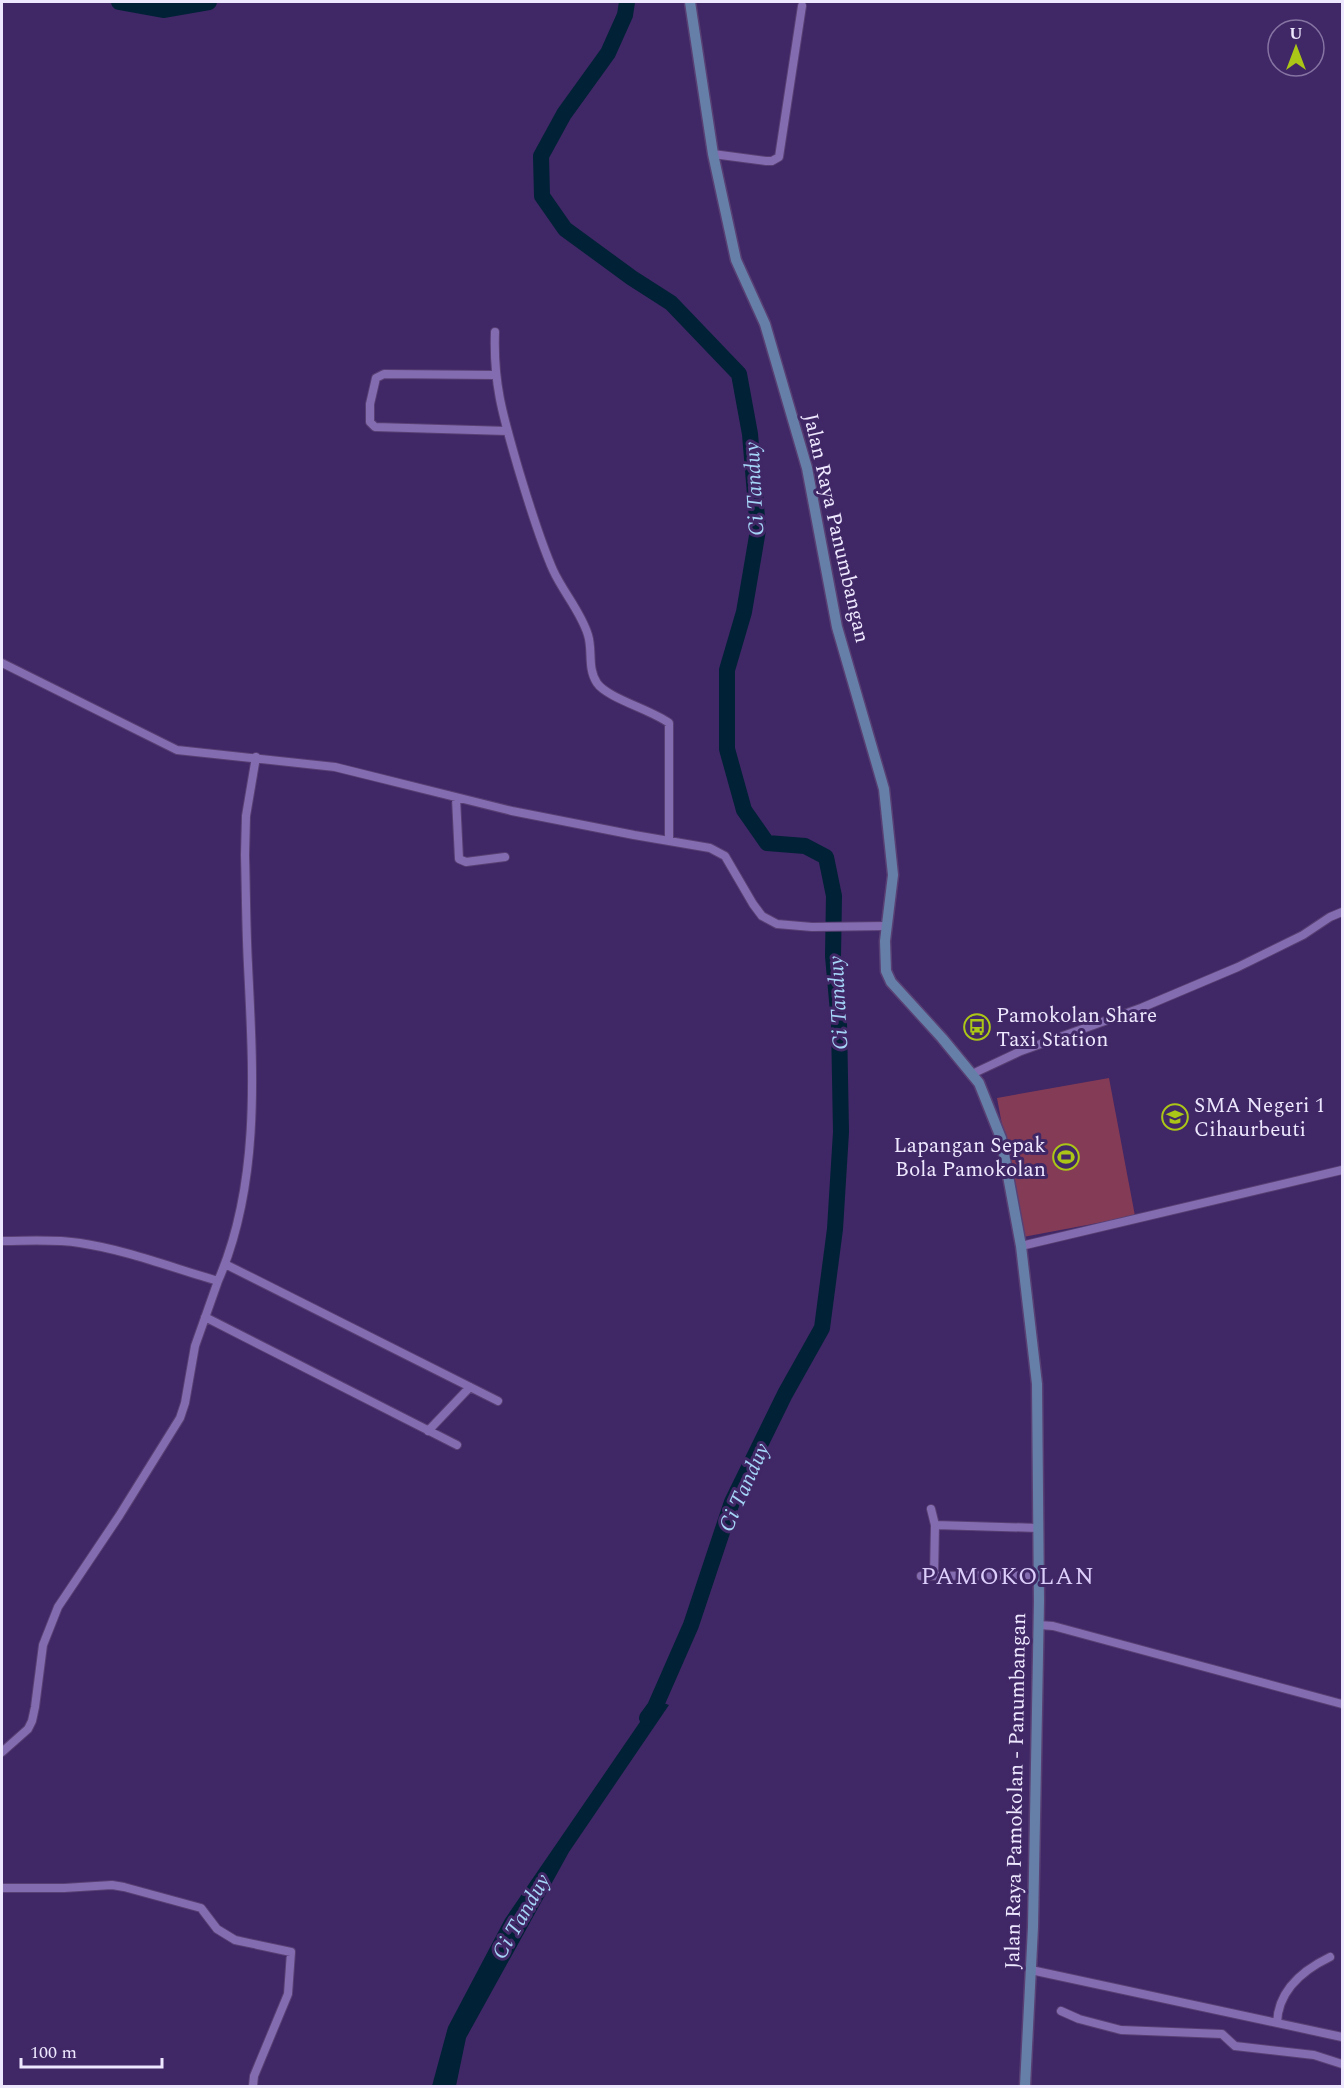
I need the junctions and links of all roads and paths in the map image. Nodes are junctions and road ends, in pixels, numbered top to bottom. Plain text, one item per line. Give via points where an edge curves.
1 (690, 2) edge
2 (802, 6) dead end
3 (713, 154) junction
4 (495, 332) dead end
5 (495, 375) junction
6 (507, 431) junction
7 (2, 663) edge
8 (256, 757) junction
9 (456, 798) junction
10 (669, 841) junction
11 (505, 858) dead end
12 (1342, 912) edge
13 (886, 926) junction
14 (972, 1074) junction
15 (1342, 1170) edge
16 (2, 1241) edge
17 (1021, 1246) junction
18 (225, 1264) junction
19 (218, 1281) junction
20 (205, 1317) junction
21 (470, 1387) junction
22 (498, 1401) dead end
23 (428, 1431) junction
24 (457, 1445) dead end
25 (931, 1509) dead end
26 (935, 1525) junction
27 (1038, 1528) junction
28 (1039, 1575) junction
29 (921, 1576) dead end
30 (934, 1576) junction
31 (1039, 1625) junction
32 (1342, 1704) edge
33 (2, 1752) edge
34 (2, 1888) edge
35 (1330, 1958) dead end
36 (1031, 1971) junction
37 (1061, 2011) dead end
38 (1277, 2023) junction
39 (1342, 2037) edge
40 (1342, 2064) edge
41 (253, 2086) edge
42 (1025, 2086) edge

1 - 3 main road, Jalan Raya Panumbangan
2 - 3 street via 779,157 766,161
3 - 13 main road, Jalan Raya Panumbangan via 736,260 765,324 807,468 837,627 884,789 893,875
4 - 5 street
5 - 6 street
5 - 6 street via 378,376 370,404 370,422 375,427
6 - 10 street via 553,571 588,635 591,669 598,685 669,723
7 - 8 street via 177,750
8 - 9 street via 335,767
8 - 18 street via 246,816 245,855 253,1091 245,1184
9 - 10 street
9 - 11 street via 459,859 466,862
10 - 13 street via 719,851 762,916 777,924
12 - 14 street via 1238,968 1021,1051
13 - 14 main road, Jalan Raya Pamokolan - Panumbangan via 886,971 891,982
14 - 17 main road, Jalan Raya Pamokolan - Panumbangan via 1001,1138
15 - 17 street
16 - 19 street via 81,1244
17 - 27 main road, Jalan Raya Pamokolan - Panumbangan via 1037,1384
18 - 19 street
18 - 21 street
19 - 20 street
20 - 23 street
20 - 33 street via 180,1419 58,1607 43,1645 30,1725
21 - 22 street
21 - 23 street
23 - 24 street
25 - 26 street
26 - 27 street
26 - 30 street
27 - 28 main road, Jalan Raya Pamokolan - Panumbangan
28 - 30 street
28 - 31 main road, Jalan Raya Pamokolan - Panumbangan
29 - 30 street
31 - 32 street
31 - 36 main road, Jalan Raya Pamokolan - Panumbangan
34 - 41 street via 124,1887 201,1908 217,1929 235,1940 291,1952 288,1994
35 - 38 street via 1291,1985 1277,2011
36 - 38 street
36 - 42 main road, Jalan Raya Pamokolan - Panumbangan
37 - 40 street via 1121,2030 1222,2034 1235,2046 1314,2055
38 - 39 street

